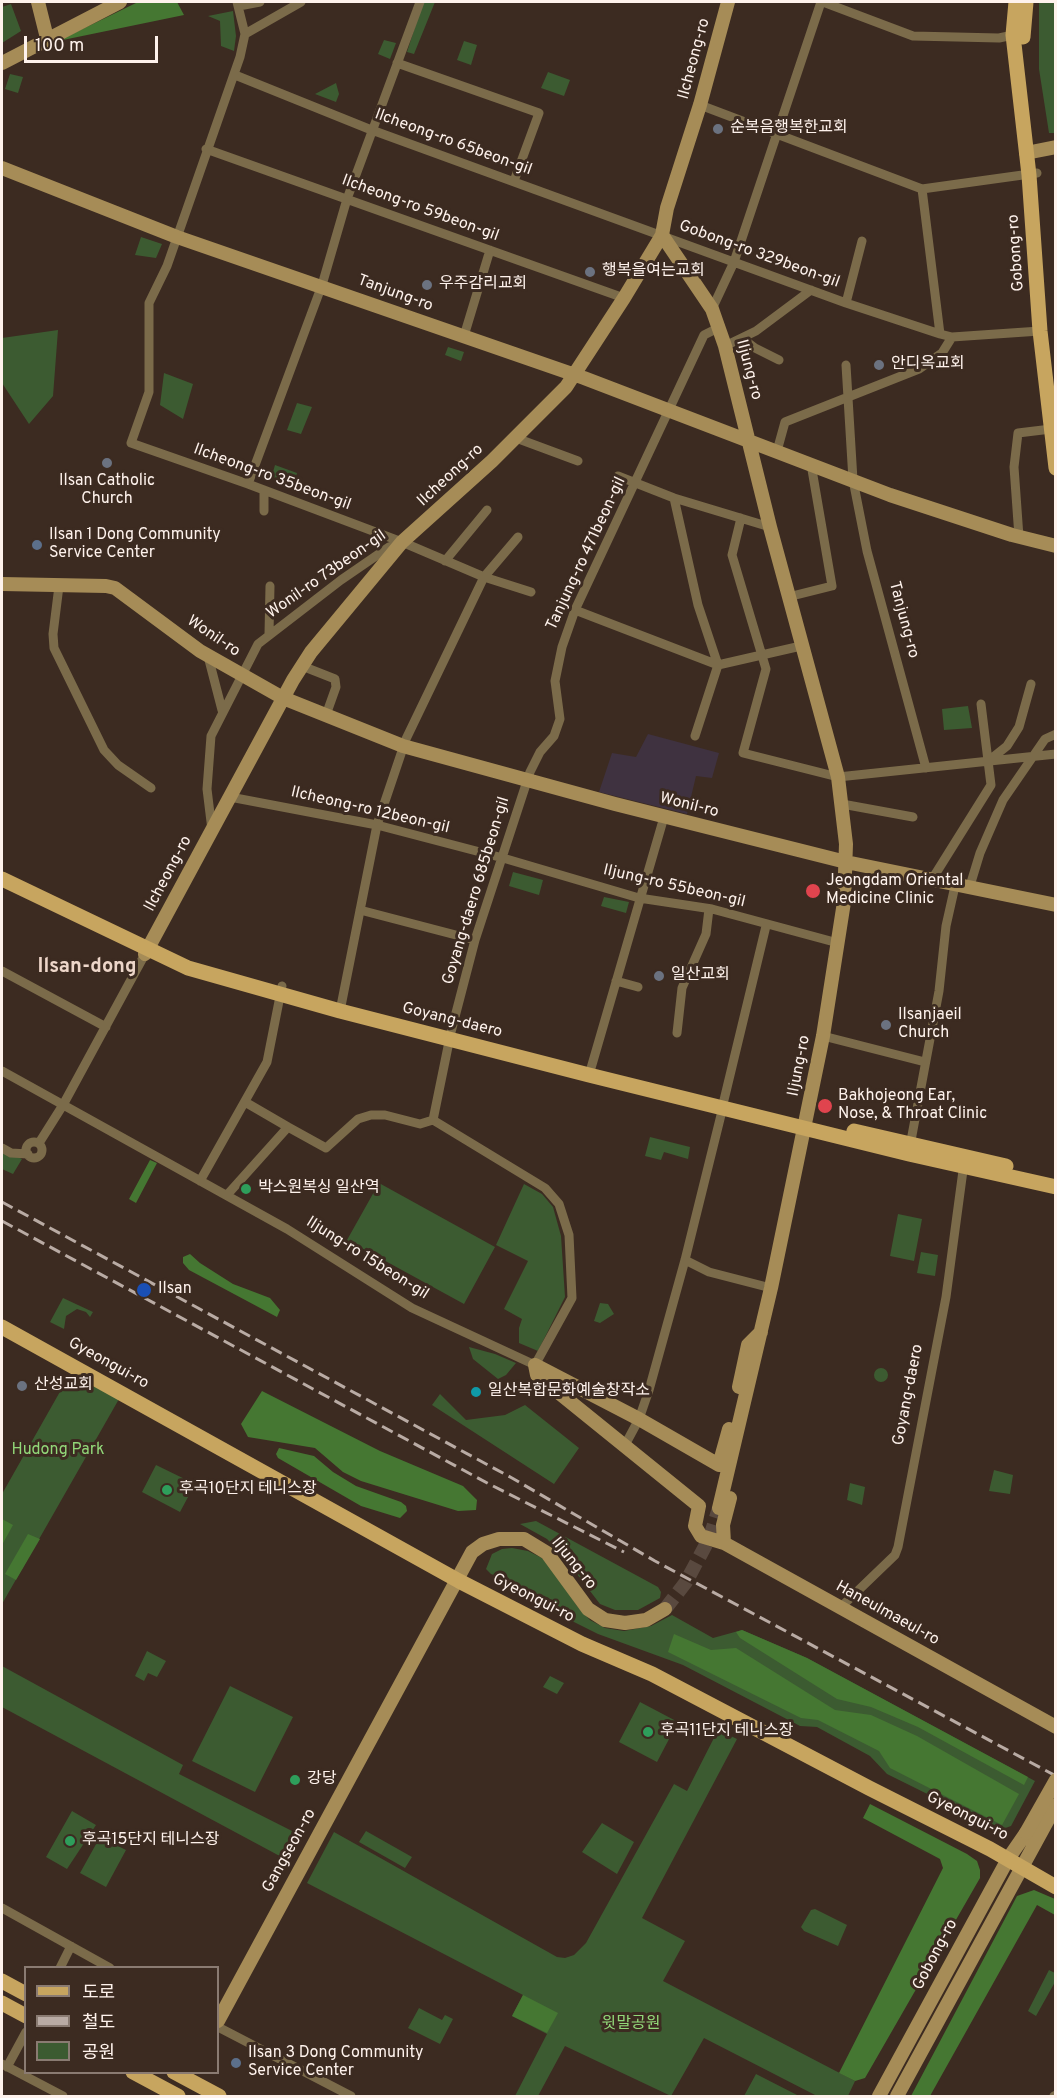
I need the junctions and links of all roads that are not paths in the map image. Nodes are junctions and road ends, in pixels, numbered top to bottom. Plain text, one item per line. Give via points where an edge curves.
1 (38, 2) edge
2 (120, 2) edge
3 (260, 2) edge
4 (301, 2) edge
5 (420, 2) edge
6 (728, 2) edge
7 (822, 2) edge
8 (1016, 2) edge
9 (1026, 2) edge
10 (238, 4) edge
11 (245, 34) junction
12 (1013, 35) junction
13 (47, 38) junction
14 (2, 63) edge
15 (397, 63) junction
16 (235, 75) junction
17 (700, 105) junction
18 (373, 130) junction
19 (777, 135) junction
20 (1056, 147) edge
21 (206, 149) junction
22 (1031, 152) junction
23 (2, 168) edge
24 (1033, 174) junction
25 (514, 182) junction
26 (922, 189) junction
27 (347, 199) junction
28 (662, 236) junction
29 (177, 237) junction
30 (862, 241) dead end
31 (490, 250) junction
32 (734, 262) junction
33 (322, 285) junction
34 (810, 290) junction
35 (624, 298) junction
36 (846, 303) junction
37 (712, 309) junction
38 (718, 328) junction
39 (1040, 331) junction
40 (940, 334) junction
41 (465, 336) junction
42 (952, 337) junction
43 (742, 338) junction
44 (725, 346) junction
45 (779, 360) dead end
46 (846, 365) dead end
47 (575, 375) junction
48 (1056, 377) edge
49 (847, 396) junction
50 (670, 409) junction
51 (1051, 429) junction
52 (516, 438) junction
53 (749, 441) junction
54 (777, 451) junction
55 (578, 461) dead end
56 (811, 464) junction
57 (1056, 468) edge
58 (618, 476) dead end
59 (853, 480) junction
60 (637, 483) junction
61 (248, 484) junction
62 (264, 490) junction
63 (674, 498) junction
64 (488, 510) dead end
65 (264, 511) dead end
66 (741, 518) junction
67 (770, 527) junction
68 (518, 537) dead end
69 (1019, 537) junction
70 (402, 542) junction
71 (1056, 546) edge
72 (446, 561) junction
73 (484, 577) junction
74 (2, 584) edge
75 (59, 586) junction
76 (270, 586) dead end
77 (531, 592) dead end
78 (788, 597) junction
79 (575, 610) junction
80 (269, 634) junction
81 (801, 646) junction
82 (760, 655) junction
83 (208, 656) junction
84 (718, 665) junction
85 (302, 666) junction
86 (241, 675) junction
87 (1031, 684) dead end
88 (283, 699) junction
89 (981, 704) dead end
90 (222, 710) junction
91 (326, 715) junction
92 (1056, 734) edge
93 (695, 736) dead end
94 (404, 746) junction
95 (1056, 754) edge
96 (1032, 757) junction
97 (987, 762) junction
98 (926, 768) junction
99 (838, 777) junction
100 (527, 780) junction
101 (991, 785) junction
102 (151, 788) dead end
103 (230, 797) junction
104 (1004, 800) junction
105 (842, 804) junction
106 (664, 817) junction
107 (913, 817) dead end
108 (377, 825) junction
109 (212, 830) junction
110 (503, 858) junction
111 (846, 862) junction
112 (2, 871) edge
113 (2, 879) edge
114 (931, 881) junction
115 (955, 886) junction
116 (969, 889) junction
117 (639, 898) junction
118 (1056, 906) edge
119 (709, 909) junction
120 (360, 910) junction
121 (766, 926) junction
122 (475, 940) junction
123 (838, 943) junction
124 (148, 949) junction
125 (2, 971) edge
126 (616, 981) junction
127 (638, 987) dead end
128 (282, 990) junction
129 (341, 1007) junction
130 (106, 1027) junction
131 (677, 1033) dead end
132 (823, 1036) junction
133 (449, 1039) junction
134 (925, 1062) junction
135 (2, 1071) edge
136 (591, 1071) junction
137 (245, 1102) junction
138 (63, 1105) junction
139 (722, 1107) junction
140 (433, 1120) junction
141 (805, 1124) junction
142 (288, 1126) junction
143 (2, 1148) edge
144 (910, 1149) junction
145 (964, 1161) junction
146 (1056, 1178) edge
147 (200, 1181) junction
148 (1056, 1187) edge
149 (227, 1196) junction
150 (685, 1260) junction
151 (771, 1288) junction
152 (2, 1320) edge
153 (2, 1327) edge
154 (761, 1332) junction
155 (535, 1365) junction
156 (639, 1419) junction
157 (625, 1445) junction
158 (719, 1465) joint
159 (719, 1508) tunnel mouth
160 (724, 1543) junction
161 (460, 1576) junction
162 (841, 1607) junction
163 (665, 1609) tunnel mouth
164 (1056, 1727) edge
165 (1056, 1780) edge
166 (1056, 1805) edge
167 (1032, 1836) junction
168 (1017, 1860) junction
169 (1056, 1877) edge
170 (1056, 1887) edge
171 (2, 1908) edge
172 (71, 1946) junction
173 (61, 1966) edge
174 (106, 1966) edge
175 (2, 1980) edge
176 (24, 1993) edge
177 (2, 2003) edge
178 (24, 2015) edge
179 (219, 2019) edge
180 (219, 2028) edge
181 (24, 2035) edge
182 (4, 2065) edge
183 (135, 2074) edge
184 (183, 2075) edge
185 (177, 2096) edge
186 (63, 2097) edge
187 (219, 2097) edge
188 (351, 2097) edge
189 (879, 2097) edge
190 (897, 2097) edge

1 - 13 street
2 - 13 street
3 - 10 street
4 - 11 street
5 - 15 street
6 - 17 street, Ilcheong-ro
7 - 12 street via 913,36
7 - 19 street
8 - 12 main road, Gobong-ro
9 - 22 main road, Gobong-ro via 1024,45
10 - 11 street
11 - 16 street
12 - 22 main road, Gobong-ro
13 - 14 street
15 - 18 street
15 - 25 street via 539,112
16 - 18 street, Ilcheong-ro 65beon-gil
16 - 21 street
17 - 19 street
17 - 28 street, Ilcheong-ro
18 - 25 street, Ilcheong-ro 65beon-gil
18 - 27 street
19 - 26 street
19 - 32 street
20 - 22 street
21 - 27 street, Ilcheong-ro 59beon-gil
21 - 29 street
22 - 24 main road, Gobong-ro
23 - 29 street, Tanjung-ro
24 - 26 street
24 - 39 main road, Gobong-ro
24 - 48 main road, Gobong-ro
25 - 28 street, Ilcheong-ro 65beon-gil
26 - 40 street
27 - 31 street, Ilcheong-ro 59beon-gil
27 - 33 street
28 - 32 street, Gobong-ro 329beon-gil
28 - 35 street, Ilcheong-ro
28 - 37 street, Iljung-ro
29 - 33 street, Tanjung-ro
29 - 61 street, Ilcheong-ro 35beon-gil via 149,303 149,392 131,443
30 - 36 street, Gobong-ro 329beon-gil
31 - 35 street, Ilcheong-ro 59beon-gil
31 - 41 street
32 - 34 street, Gobong-ro 329beon-gil
32 - 37 street
33 - 41 street, Tanjung-ro
33 - 61 street
34 - 36 street, Gobong-ro 329beon-gil
34 - 43 street
35 - 47 street, Ilcheong-ro
36 - 40 street, Gobong-ro 329beon-gil
37 - 38 street, Iljung-ro
38 - 44 street, Iljung-ro
38 - 50 street, Tanjung-ro 471beon-gil via 704,335
39 - 42 street, Gobong-ro 329beon-gil
39 - 51 main road, Gobong-ro
40 - 42 street, Gobong-ro 329beon-gil
41 - 47 street, Tanjung-ro
42 - 49 street via 942,353 919,369
43 - 44 street
43 - 45 street, Iljung-ro
44 - 53 street, Iljung-ro
46 - 49 street, Tanjung-ro
47 - 50 street, Tanjung-ro
47 - 52 street, Ilcheong-ro
49 - 54 street via 785,423
49 - 59 street, Tanjung-ro
50 - 53 street, Tanjung-ro
50 - 60 street, Tanjung-ro 471beon-gil
51 - 57 main road, Gobong-ro
51 - 69 street via 1018,433 1014,467
52 - 55 street
52 - 70 street, Ilcheong-ro
53 - 54 street, Tanjung-ro
53 - 67 street, Iljung-ro
54 - 56 street, Tanjung-ro
56 - 59 street, Tanjung-ro
56 - 78 street via 832,586
58 - 60 street
59 - 69 street, Tanjung-ro
59 - 98 street, Tanjung-ro via 870,561
60 - 63 street
60 - 79 street, Tanjung-ro 471beon-gil
61 - 62 street, Ilcheong-ro 35beon-gil
62 - 65 street
62 - 70 street, Ilcheong-ro 35beon-gil
63 - 66 street
63 - 84 street via 698,605
64 - 72 street
66 - 67 street
66 - 82 street via 732,555
67 - 78 street, Iljung-ro
68 - 73 street
69 - 71 street, Tanjung-ro
70 - 72 street, Ilcheong-ro 35beon-gil
70 - 80 street, Wonil-ro 73beon-gil via 341,580
70 - 85 street, Ilcheong-ro
72 - 73 street, Ilcheong-ro 35beon-gil
73 - 77 street, Ilcheong-ro 35beon-gil
73 - 94 street
74 - 75 street, Wonil-ro
75 - 83 street, Wonil-ro via 115,588
75 - 102 street via 54,648 105,750 118,765
76 - 80 street, Wonil-ro 73beon-gil
78 - 81 street, Iljung-ro
79 - 84 street
79 - 100 street, Tanjung-ro 471beon-gil via 555,681 560,719
80 - 86 street, Wonil-ro 73beon-gil via 258,644
81 - 82 street
81 - 99 street, Iljung-ro
82 - 84 street
82 - 99 street via 766,669 743,753
83 - 86 street, Wonil-ro
83 - 90 street
84 - 93 street
85 - 88 street, Ilcheong-ro
85 - 91 street via 335,680
86 - 88 street, Wonil-ro
86 - 90 street, Wonil-ro 73beon-gil
87 - 97 street via 1019,727 1007,746
88 - 91 street, Wonil-ro
88 - 103 street, Ilcheong-ro
89 - 97 street
90 - 109 street, Wonil-ro 73beon-gil via 211,736 207,789
91 - 94 street, Wonil-ro
92 - 96 street via 1045,739
94 - 100 street, Wonil-ro
94 - 108 street
95 - 96 street
96 - 97 street
96 - 104 street
97 - 98 street
97 - 101 street
98 - 99 street
99 - 105 street, Iljung-ro
100 - 106 street, Wonil-ro
100 - 110 street, Goyang-daero 685beon-gil
101 - 104 street
101 - 114 street
103 - 108 street, Ilcheong-ro 12beon-gil
103 - 109 street, Ilcheong-ro
104 - 116 street
105 - 107 street
105 - 111 street, Iljung-ro
106 - 111 street, Wonil-ro
106 - 117 street
108 - 110 street, Ilcheong-ro 12beon-gil
108 - 120 street
109 - 124 street, Ilcheong-ro
110 - 117 street, Iljung-ro 55beon-gil
110 - 122 street, Goyang-daero 685beon-gil
111 - 114 street, Wonil-ro
111 - 123 street, Iljung-ro
112 - 124 main road, Goyang-daero
113 - 124 main road, Goyang-daero
114 - 115 street, Wonil-ro
115 - 116 street, Wonil-ro
115 - 134 street
116 - 118 street, Wonil-ro
117 - 119 street, Iljung-ro 55beon-gil
117 - 126 street
119 - 121 street, Iljung-ro 55beon-gil
119 - 131 street via 706,934 682,988
120 - 122 street
120 - 129 street
121 - 123 street, Iljung-ro 55beon-gil
121 - 139 street
122 - 133 street, Goyang-daero 685beon-gil
123 - 132 street, Iljung-ro
124 - 128 main road, Goyang-daero
124 - 130 street
125 - 130 street
126 - 127 street
126 - 136 street
128 - 129 main road, Goyang-daero
128 - 137 street via 267,1062
129 - 133 main road, Goyang-daero
130 - 138 street
132 - 134 street
132 - 141 street, Iljung-ro
133 - 136 main road, Goyang-daero
133 - 140 street, Goyang-daero
134 - 144 street
135 - 138 street, Iljung-ro 15beon-gil
136 - 139 main road, Goyang-daero
136 - 141 main road, Goyang-daero
137 - 142 street
137 - 147 street
138 - 143 street via 39,1143 29,1144 28,1154
138 - 147 street, Iljung-ro 15beon-gil
139 - 141 main road, Goyang-daero
139 - 150 street
140 - 142 street via 420,1124 371,1115 358,1119 326,1148
140 - 155 street via 545,1188 559,1204 569,1235 572,1298
141 - 144 main road, Goyang-daero
141 - 151 street, Iljung-ro
142 - 149 street
144 - 145 main road, Goyang-daero
145 - 146 main road, Goyang-daero
145 - 148 main road, Goyang-daero
145 - 162 street, Goyang-daero via 946,1297 896,1555
147 - 149 street, Iljung-ro 15beon-gil
149 - 155 street, Iljung-ro 15beon-gil via 325,1251 412,1308
150 - 151 street via 709,1272
150 - 156 street
151 - 154 street, Iljung-ro
152 - 161 main road, Gyeongui-ro
153 - 161 main road, Gyeongui-ro
154 - 158 street, Iljung-ro via 748,1344
154 - 159 street, Iljung-ro
154 - 160 street, Iljung-ro via 763,1354 723,1525
155 - 156 street, Iljung-ro 15beon-gil
155 - 157 street via 537,1375
156 - 157 street
156 - 158 street, Iljung-ro 15beon-gil
157 - 160 street, Haneulmaeul-ro via 699,1506 695,1526 701,1536
160 - 162 street, Haneulmaeul-ro
161 - 163 street, Iljung-ro via 472,1552 483,1544 517,1537 547,1553 588,1609 605,1620 646,1620
161 - 168 main road, Gyeongui-ro via 582,1644 652,1674
161 - 179 street, Gangseon-ro
162 - 164 street, Haneulmaeul-ro
165 - 167 street, bridge
166 - 167 street
167 - 168 street, Gobong-ro
168 - 169 main road, Gyeongui-ro
168 - 170 main road, Gyeongui-ro
168 - 189 street, Gobong-ro
168 - 190 street, Gobong-ro
171 - 172 street
172 - 173 street
172 - 174 street
175 - 176 main road
177 - 178 main road
180 - 188 street
181 - 182 street
182 - 186 street
183 - 185 main road
184 - 185 street
184 - 187 main road

